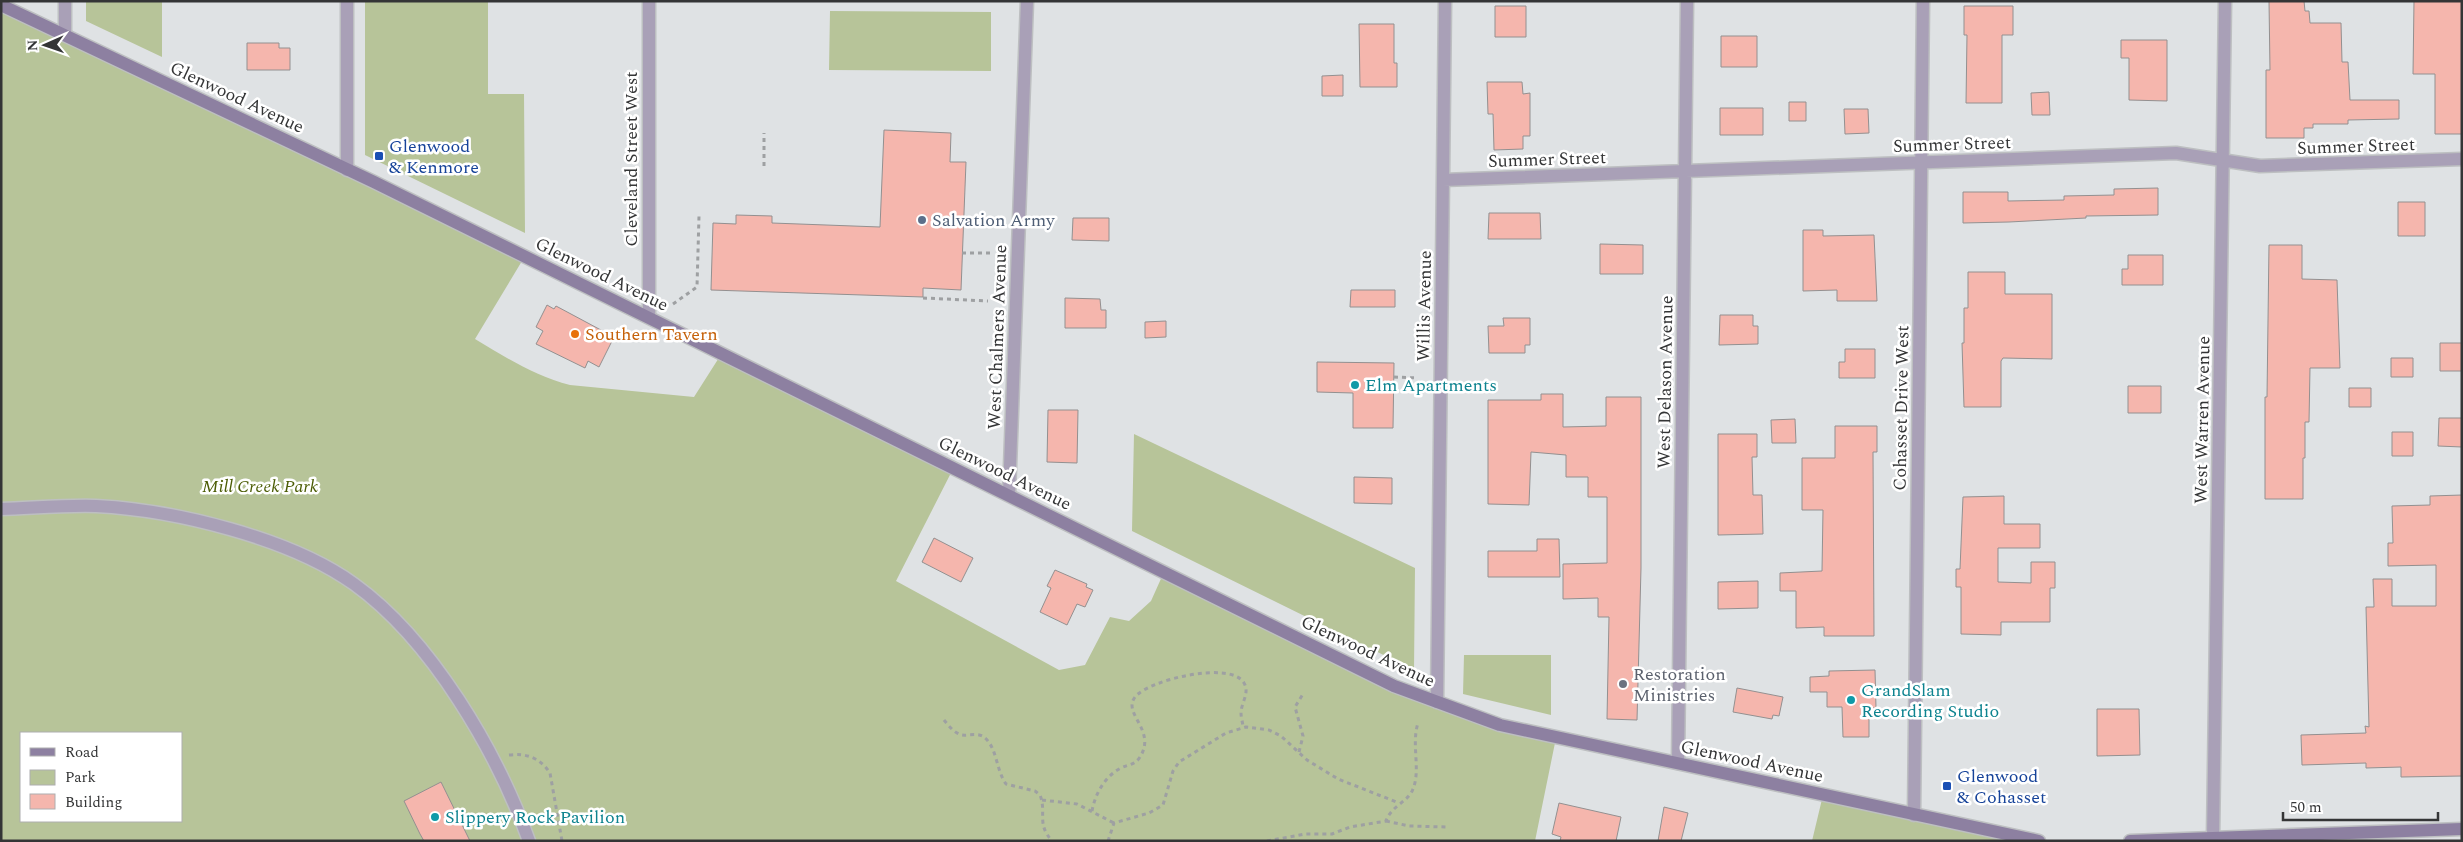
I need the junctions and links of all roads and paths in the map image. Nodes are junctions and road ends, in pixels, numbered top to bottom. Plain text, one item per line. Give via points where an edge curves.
1 (65, 1) edge
2 (348, 1) edge
3 (649, 1) edge
4 (1027, 1) edge
5 (1444, 1) edge
6 (1687, 1) edge
7 (1923, 1) edge
8 (2225, 1) edge
9 (1, 5) edge
10 (65, 35) junction
11 (764, 133) dead end
12 (2462, 159) edge
13 (2224, 160) junction
14 (1921, 163) junction
15 (764, 166) dead end
16 (347, 170) junction
17 (1685, 171) junction
18 (1443, 180) junction
19 (699, 216) dead end
20 (962, 253) dead end
21 (990, 253) dead end
22 (923, 298) dead end
23 (988, 301) dead end
24 (673, 304) dead end
25 (649, 316) junction
26 (1394, 377) dead end
27 (1417, 378) dead end
28 (1009, 494) junction
29 (1, 509) edge
30 (1303, 694) dead end
31 (1437, 702) junction
32 (944, 720) dead end
33 (1418, 723) dead end
34 (1243, 728) junction
35 (1299, 752) junction
36 (492, 760) junction
37 (1678, 763) junction
38 (1042, 800) junction
39 (1399, 803) junction
40 (1092, 811) junction
41 (1914, 815) junction
42 (1386, 820) junction
43 (1114, 823) junction
44 (1447, 827) dead end
45 (2462, 829) edge
46 (2008, 838) edge
47 (2213, 838) junction
48 (2257, 839) edge
49 (529, 841) edge
50 (562, 841) edge
51 (1052, 841) edge
52 (1108, 841) edge
53 (1267, 841) edge
54 (2039, 841) edge
55 (2130, 841) edge

1 - 10 street
2 - 16 street
3 - 25 street, Cleveland Street West
4 - 28 street, West Chalmers Avenue
5 - 18 street, Willis Avenue
6 - 17 street, West Delason Avenue
7 - 14 street, Cohasset Drive West
8 - 13 street, West Warren Avenue
9 - 10 main road, Glenwood Avenue
10 - 16 main road, Glenwood Avenue
11 - 15 path
12 - 13 street, Summer Street via 2260,166
13 - 14 street, Summer Street via 2176,153
13 - 47 street, West Warren Avenue
14 - 17 street, Summer Street
14 - 41 street, Cohasset Drive West
16 - 25 main road, Glenwood Avenue
17 - 18 street, Summer Street
17 - 37 street, West Delason Avenue
18 - 31 street, Willis Avenue
19 - 24 path via 697,287
20 - 21 path
22 - 23 path
25 - 28 main road, Glenwood Avenue
26 - 27 path
28 - 31 main road, Glenwood Avenue via 1377,677
29 - 36 street via 96,506 206,523 263,539 334,572 390,613 421,648 475,726
30 - 35 path via 1295,707 1303,736
31 - 37 main road, Glenwood Avenue via 1500,725
32 - 38 path via 963,735 985,737 996,755 999,774 1006,784 1036,791
33 - 39 path via 1414,742 1416,780 1408,798
34 - 35 path via 1269,730
34 - 40 path via 1241,712 1246,687 1238,678 1220,672 1201,672 1141,691 1133,699 1132,709 1145,734 1145,747 1140,758 1121,768 1103,785 1095,796
34 - 43 path via 1226,733 1179,762 1158,810
35 - 39 path via 1316,767 1351,786
36 - 49 street
36 - 50 path via 516,754 528,755 544,764 550,773
37 - 41 main road, Glenwood Avenue
38 - 40 path via 1077,804
38 - 51 path via 1041,823
39 - 42 path
40 - 43 path
41 - 46 main road, Glenwood Avenue
42 - 44 path via 1409,826
42 - 53 path via 1332,834 1305,834
43 - 52 path
45 - 48 main road
46 - 54 main road, Glenwood Avenue
47 - 48 main road
47 - 55 main road

